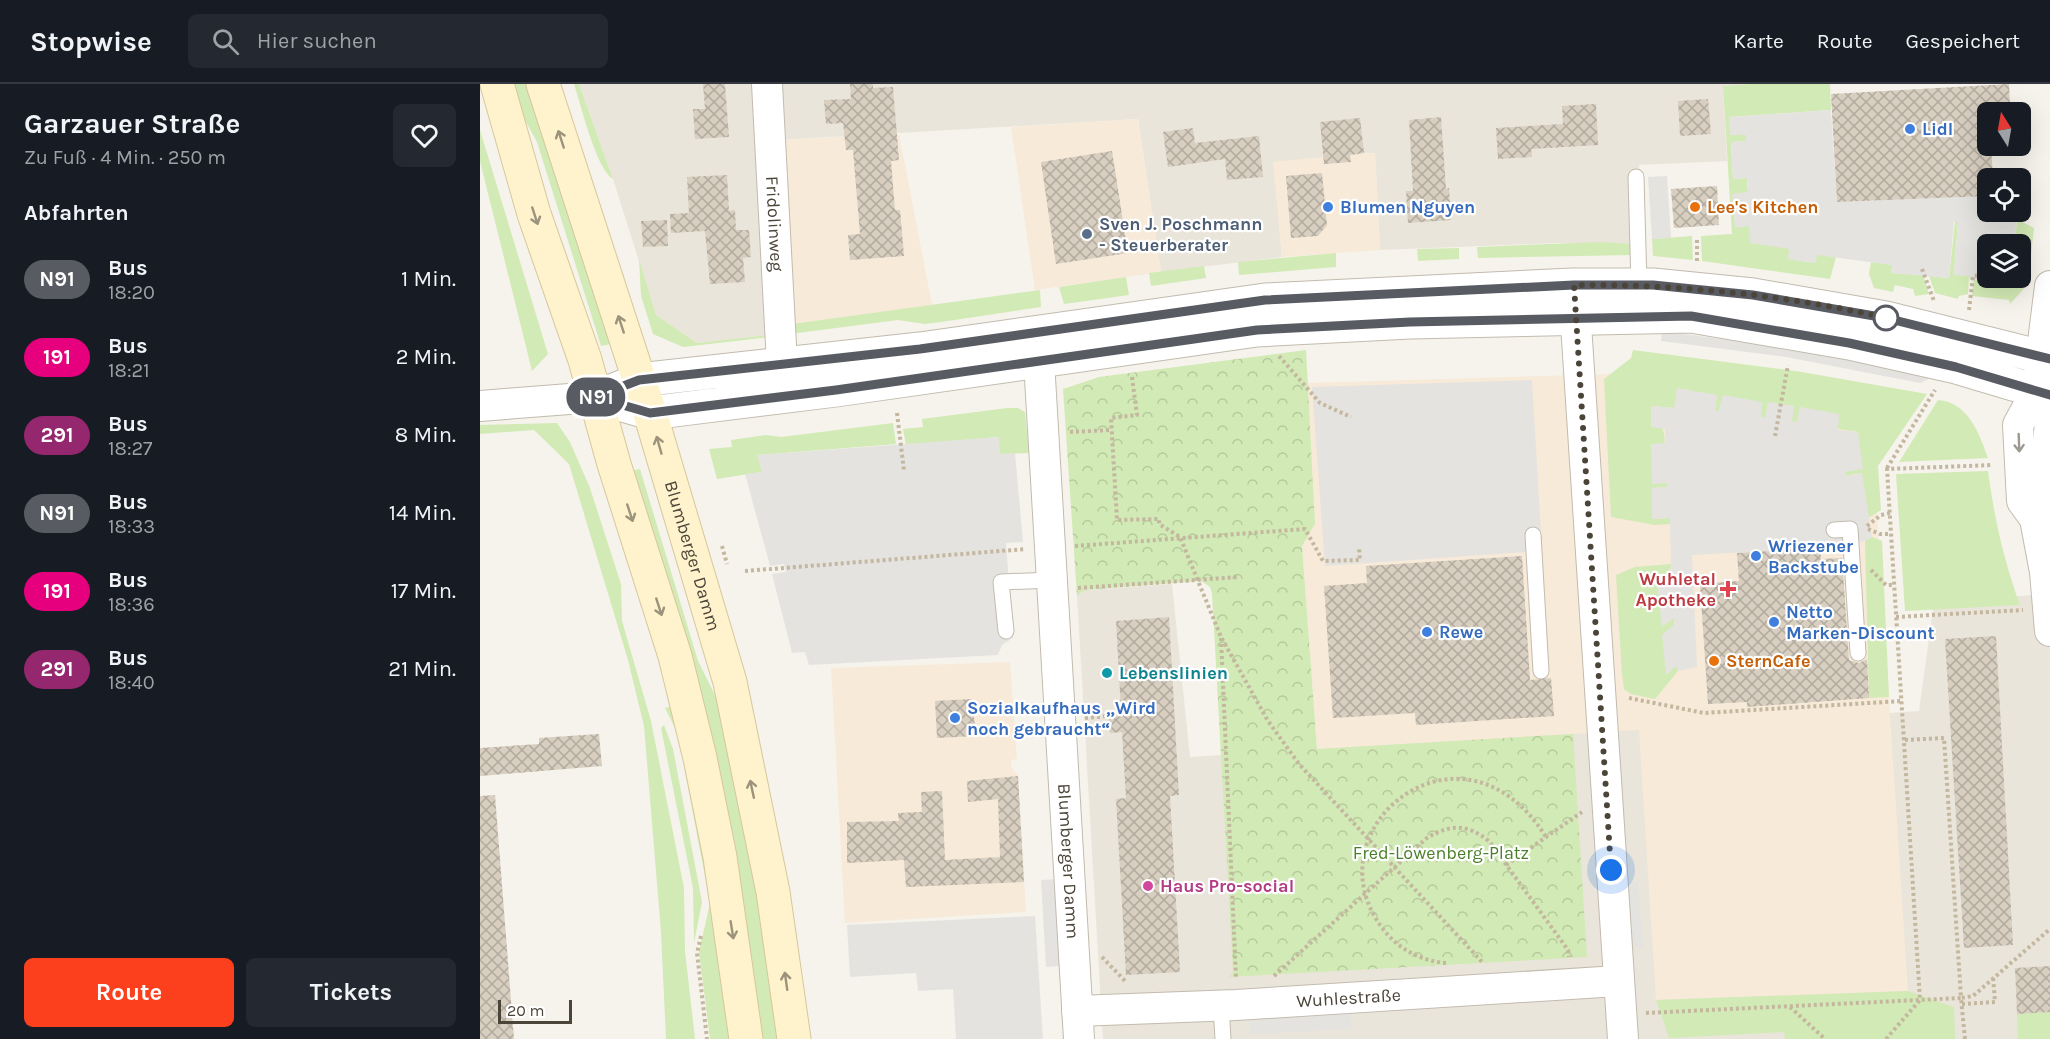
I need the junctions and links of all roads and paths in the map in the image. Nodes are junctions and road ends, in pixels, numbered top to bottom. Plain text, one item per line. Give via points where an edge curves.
1 (497, 84) edge
2 (543, 84) edge
3 (766, 84) edge
4 (1636, 177) dead end
5 (1696, 240) dead end
6 (1698, 266) dead end
7 (1922, 269) dead end
8 (1977, 276) edge
9 (1574, 285) junction
10 (1639, 285) junction
11 (2050, 286) edge
12 (1935, 304) dead end
13 (1968, 311) dead end
14 (1576, 318) junction
15 (1273, 349) dead end
16 (2046, 357) edge
17 (1039, 361) junction
18 (783, 364) junction
19 (1788, 364) dead end
20 (1130, 368) dead end
21 (639, 380) junction
22 (1935, 389) dead end
23 (2044, 392) edge
24 (595, 397) junction
25 (480, 406) edge
26 (650, 413) junction
27 (897, 413) dead end
28 (1351, 417) dead end
29 (1111, 430) junction
30 (1061, 432) dead end
31 (1775, 436) dead end
32 (1997, 465) dead end
33 (1887, 469) junction
34 (904, 471) dead end
35 (1865, 528) dead end
36 (1834, 530) dead end
37 (1891, 534) junction
38 (1533, 535) dead end
39 (1180, 537) junction
40 (1068, 546) dead end
41 (1359, 549) dead end
42 (998, 551) dead end
43 (745, 571) dead end
44 (1239, 577) dead end
45 (1197, 580) junction
46 (1061, 584) junction
47 (2042, 599) edge
48 (1896, 617) junction
49 (1006, 630) dead end
50 (2050, 631) edge
51 (1221, 637) junction
52 (1858, 653) dead end
53 (1541, 671) dead end
54 (1629, 698) dead end
55 (1902, 701) junction
56 (1101, 716) dead end
57 (1107, 716) dead end
58 (1904, 740) junction
59 (1568, 822) dead end
60 (1546, 837) junction
61 (1369, 840) junction
62 (1393, 865) junction
63 (1506, 865) junction
64 (1365, 892) junction
65 (2050, 929) edge
66 (1100, 956) dead end
67 (1453, 963) dead end
68 (1570, 966) dead end
69 (1488, 972) dead end
70 (1993, 976) junction
71 (1618, 981) junction
72 (1267, 983) dead end
73 (1132, 988) dead end
74 (1961, 998) junction
75 (1920, 1000) junction
76 (1962, 1004) junction
77 (1229, 1005) junction
78 (1789, 1007) junction
79 (1078, 1025) edge
80 (1622, 1027) edge
81 (746, 1039) edge
82 (794, 1039) edge
83 (1223, 1039) edge
84 (1825, 1039) edge
85 (1886, 1039) edge
86 (1965, 1039) edge

1 -> 24 main road via 534,214
21 -> 2 main road, Blumberger Damm
3 - 18 street, Fridolinweg
4 - 10 lane
5 - 6 path
7 - 12 path
8 - 13 path via 1973,276
9 - 10 street
9 - 14 street
9 - 18 street via 1265,300 920,349
10 - 16 street via 1708,289 1848,311
11 - 16 street
14 - 17 street via 1257,330
14 - 23 street via 1691,316 1733,322 1849,343
14 - 71 street
15 - 28 path via 1320,404
16 - 23 street
17 - 26 street
17 - 46 street, Blumberger Damm
18 - 21 street
19 - 31 path
20 - 29 path via 1137,415 1111,418
21 - 24 street
21 - 26 main road, Blumberger Damm
22 - 33 path
23 - 47 street via 2050,423 2044,486 2035,519
24 - 25 street
24 - 26 street
24 -> 81 main road via 675,656 700,758 720,857
82 -> 26 main road, Blumberger Damm via 773,892 730,682
27 - 34 path
29 - 30 path
29 - 39 path via 1118,520 1159,519 1159,524
32 - 33 path
33 - 37 path
35 - 37 path
36 - 52 lane via 1850,529
37 - 48 path
38 - 53 lane
39 - 40 path
39 - 41 path via 1305,529 1323,561 1359,560
39 - 45 path
42 - 43 path
44 - 45 path
45 - 46 path
45 - 51 path
46 - 49 lane via 1001,582
46 - 79 street, Blumberger Damm
47 - 48 path
47 - 50 street
48 - 55 path
51 - 61 path via 1268,721 1299,764
51 - 77 path
54 - 55 path via 1704,713
55 - 58 path
56 - 57 path
58 - 74 path via 1944,738
58 - 75 path
59 - 60 path
60 - 61 path via 1523,806 1504,791 1474,779 1458,778 1413,789 1384,812
60 - 63 path
61 - 62 path
61 - 64 path via 1362,868
62 - 63 path via 1428,837 1458,827 1475,830 1489,841
62 - 64 path
62 - 69 path via 1481,959
63 - 68 path via 1568,950
64 - 67 path via 1375,918 1389,937 1409,952
64 - 72 path
65 - 70 path
66 - 73 path
70 - 74 path via 1973,996
70 - 76 path via 1995,1002
71 - 77 street, Wuhlestraße
71 - 80 street
74 - 75 path
74 - 76 path
75 - 78 path
75 - 85 path
76 - 86 path
77 - 79 street, Wuhlestraße
77 - 83 lane
78 - 80 path
78 - 84 path

